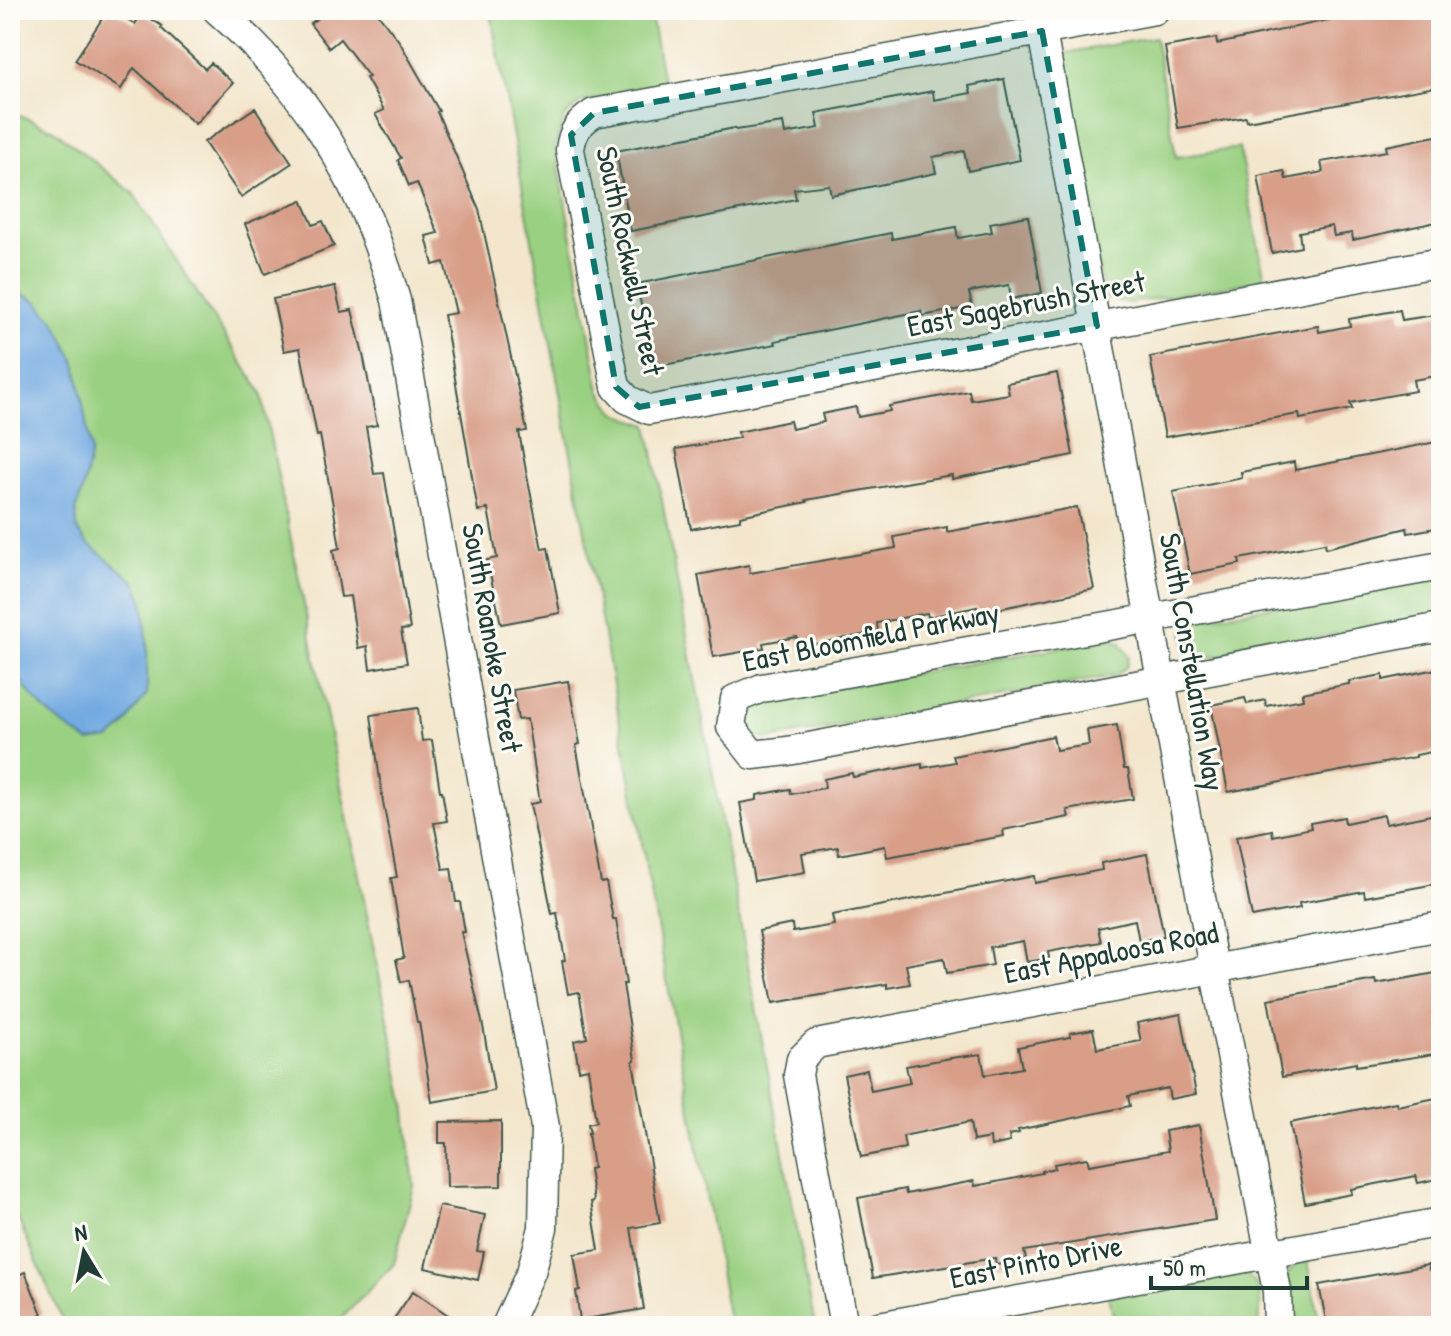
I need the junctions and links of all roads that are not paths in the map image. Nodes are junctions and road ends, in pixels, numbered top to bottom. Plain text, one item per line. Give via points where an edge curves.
1 (217, 10) edge
2 (1155, 10) edge
3 (1040, 20) edge
4 (1441, 262) edge
5 (1097, 326) junction
6 (627, 399) joint
7 (1441, 566) edge
8 (1149, 618) junction
9 (1441, 627) edge
10 (1162, 682) junction
11 (1441, 926) edge
12 (1214, 968) junction
13 (1441, 1222) edge
14 (1270, 1253) junction
15 (506, 1326) edge
16 (844, 1326) edge
17 (879, 1326) edge
18 (1278, 1326) edge

1 - 15 street, South Roanoke Street via 274,65 343,163 364,204 396,300 545,1127 543,1228 531,1272
2 - 3 street
3 - 5 street, South Constellation Way
3 - 6 street, South Rockwell Street via 594,113 582,121 571,135 570,150 616,387
4 - 5 street, East Sagebrush Street
5 - 6 street, East Sagebrush Street via 649,410
5 - 8 street, South Constellation Way
7 - 8 street, East Bloomfield Parkway
8 - 10 street, South Constellation Way
8 - 10 street, East Bloomfield Parkway via 762,688 735,699 731,727 753,755
9 - 10 street, East Bloomfield Parkway
10 - 12 street, South Constellation Way
11 - 12 street, East Appaloosa Road
12 - 14 street, South Constellation Way
12 - 16 street, East Appaloosa Road via 816,1044 801,1059 798,1075
13 - 14 street, East Pinto Drive
14 - 17 street, East Pinto Drive
14 - 18 street, South Constellation Way

